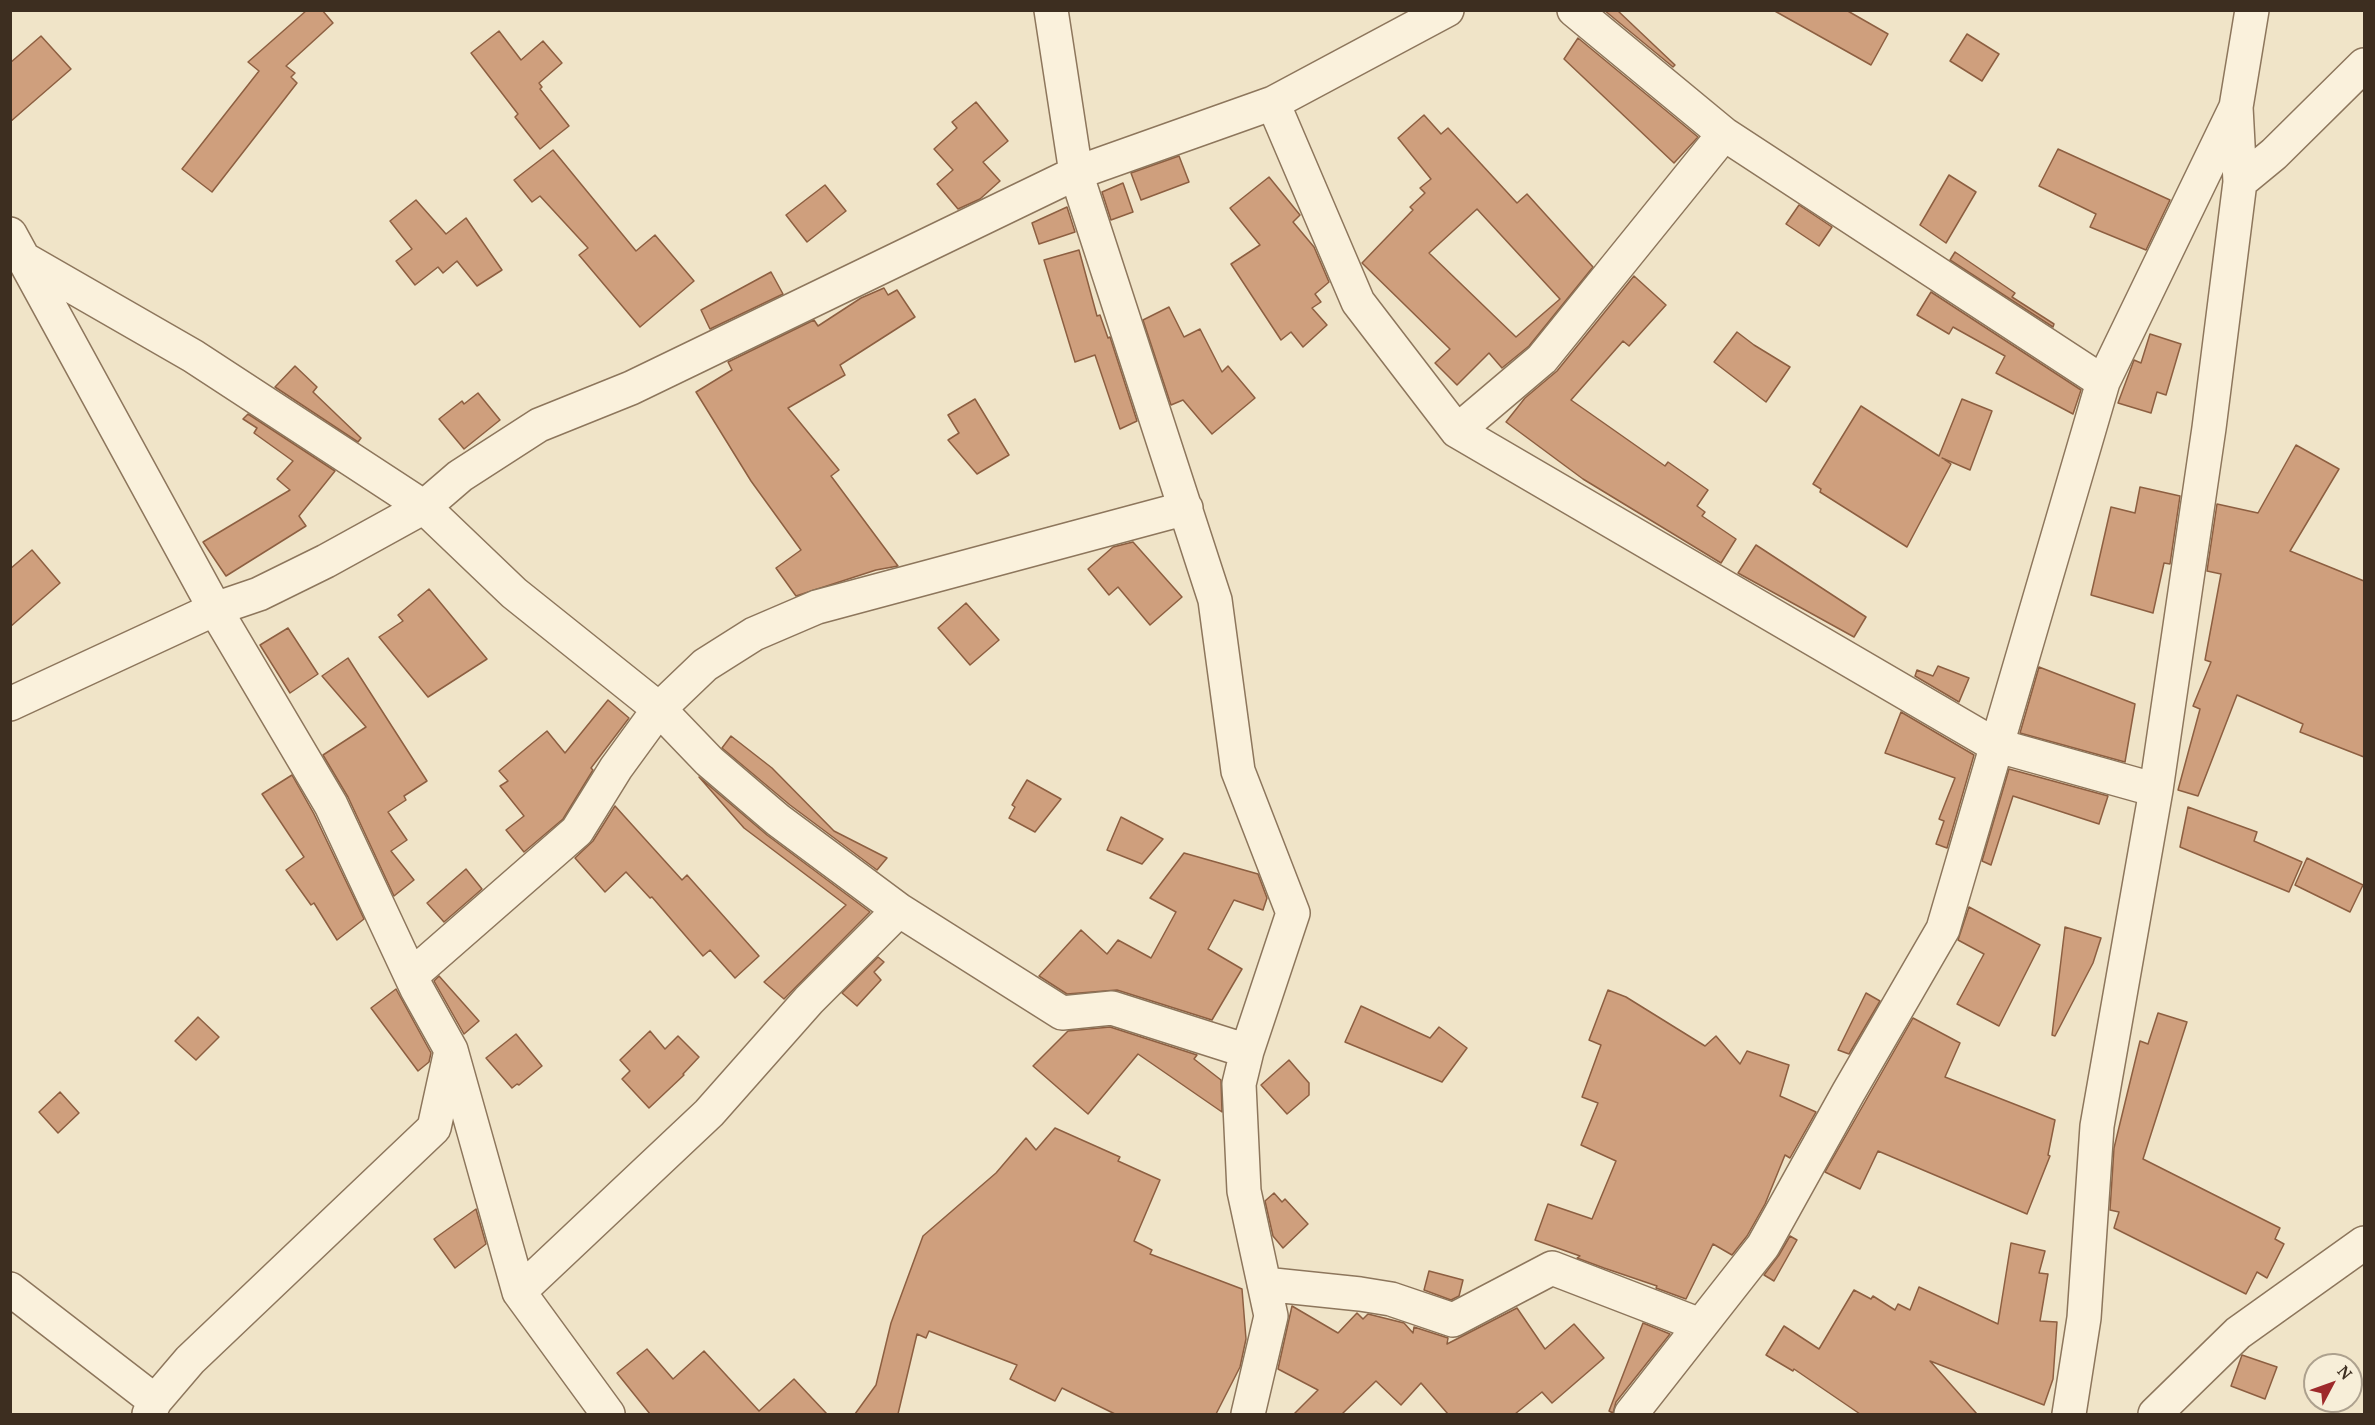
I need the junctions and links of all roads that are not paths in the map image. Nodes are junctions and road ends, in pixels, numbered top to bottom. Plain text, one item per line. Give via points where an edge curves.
1 (1051, 10) edge
2 (1447, 10) edge
3 (1574, 10) edge
4 (2252, 10) edge
5 (2364, 65) edge
6 (1273, 103) junction
7 (2236, 107) junction
8 (1724, 134) junction
9 (1076, 173) junction
10 (2240, 182) junction
11 (18, 247) edge
12 (2103, 382) junction
13 (1458, 431) junction
14 (424, 507) junction
15 (1186, 508) junction
16 (215, 609) junction
17 (10, 704) edge
18 (659, 709) junction
19 (1995, 745) junction
20 (2156, 790) junction
21 (899, 910) junction
22 (411, 976) junction
23 (451, 1050) junction
24 (1247, 1051) junction
25 (2364, 1243) edge
26 (1264, 1284) junction
27 (10, 1289) edge
28 (519, 1292) junction
29 (1700, 1325) junction
30 (152, 1408) edge
31 (608, 1414) edge
32 (1248, 1414) edge
33 (1631, 1414) edge
34 (2069, 1414) edge
35 (2155, 1414) edge

1 - 9 street
2 - 6 street
3 - 8 street
4 - 7 street
5 - 10 street
6 - 9 street
6 - 13 street via 1358,302
7 - 10 street
7 - 12 street
8 - 12 street
8 - 13 street via 1542,359
9 - 14 street via 631,388 539,425 460,476
9 - 15 street
10 - 20 street
11 - 14 street
11 - 16 street
12 - 19 street
13 - 19 street
14 - 16 street via 259,594
14 - 18 street via 514,593
15 - 18 street via 817,607 754,634 705,665
15 - 24 street via 1215,600 1238,771 1293,914
16 - 17 street
16 - 22 street via 331,805
18 - 21 street via 709,761 778,820
18 - 22 street via 577,831
19 - 20 street
19 - 29 street via 1943,929 1763,1246
20 - 34 street via 2097,1126 2084,1317
21 - 24 street via 1062,1013 1112,1008
21 - 28 street via 809,1000 709,1113
22 - 23 street
23 - 28 street
23 - 30 street via 434,1128 190,1360
24 - 26 street via 1239,1084 1244,1191
25 - 35 street via 2238,1333
26 - 29 street via 1391,1299 1453,1320 1552,1268
26 - 32 street via 1271,1316
27 - 30 street
28 - 31 street
29 - 33 street

